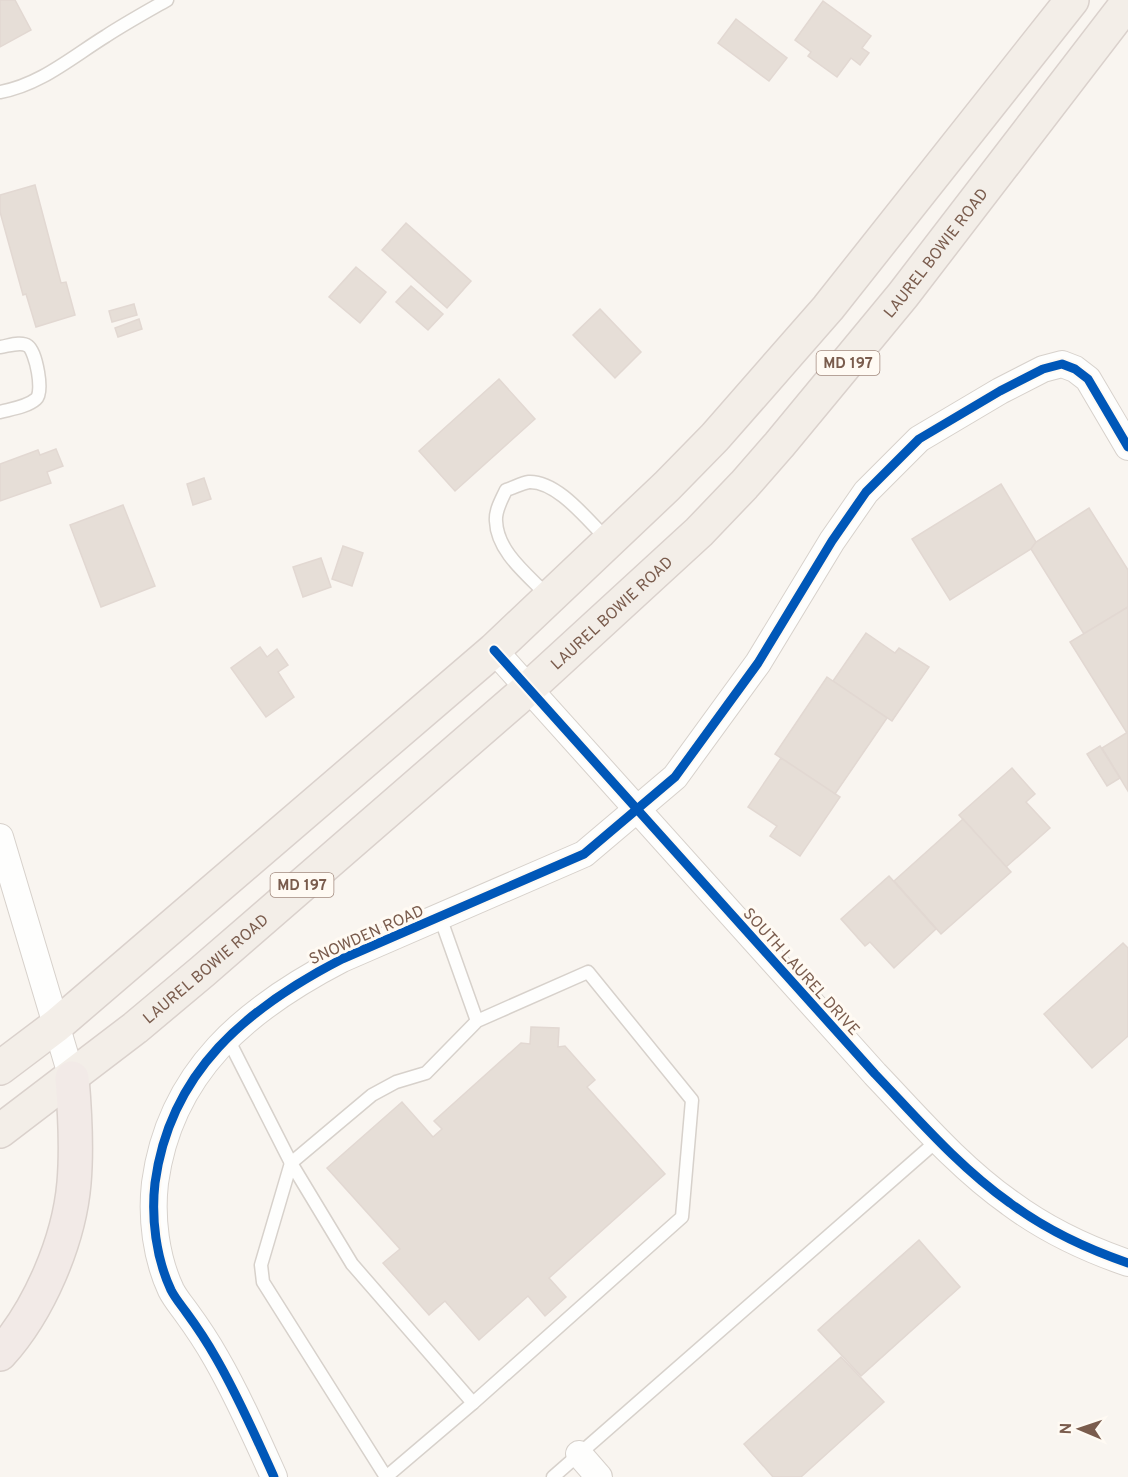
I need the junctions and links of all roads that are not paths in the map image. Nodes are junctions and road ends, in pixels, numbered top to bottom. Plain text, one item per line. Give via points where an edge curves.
1 (166, 0) edge
2 (1072, 0) edge
3 (1128, 2) edge
4 (0, 92) edge
5 (0, 347) edge
6 (0, 412) edge
7 (1128, 447) edge
8 (610, 542) junction
9 (550, 598) junction
10 (494, 650) junction
11 (529, 688) junction
12 (637, 809) junction
13 (0, 837) edge
14 (440, 917) junction
15 (477, 1021) junction
16 (57, 1025) junction
17 (227, 1037) junction
18 (0, 1068) edge
19 (72, 1078) junction
20 (0, 1131) edge
21 (938, 1140) junction
22 (291, 1163) junction
23 (1128, 1263) edge
24 (0, 1354) edge
25 (473, 1403) junction
26 (579, 1454) junction
27 (274, 1477) edge
28 (385, 1477) edge
29 (553, 1477) edge
30 (599, 1477) edge

1 - 4 lane via 47,75
2 - 8 main road, MD 197 via 821,317 715,437
3 - 11 main road, LAUREL BOWIE ROAD / MD 197 via 903,295 772,453 699,532
5 - 6 lane via 30,347 41,388 36,400
7 - 12 street, SNOWDEN ROAD via 1088,379 1062,364 1043,369 1000,391 920,439 866,492 758,663 675,777
8 - 9 main road, MD 197
8 - 9 lane via 561,494 546,486 528,482 506,490 496,520 502,545
9 - 10 main road, MD 197
10 - 11 street, SOUTH LAUREL DRIVE
10 - 16 main road, MD 197
11 - 12 street, SOUTH LAUREL DRIVE
11 - 19 main road, LAUREL BOWIE ROAD / MD 197
12 - 14 street, SNOWDEN ROAD via 584,854
12 - 21 street, SOUTH LAUREL DRIVE
13 - 16 street
14 - 15 lane
14 - 17 street, SNOWDEN ROAD via 308,977
15 - 22 lane via 426,1073 372,1095
15 - 25 lane via 588,972 692,1100 682,1217
16 - 18 main road, MD 197
16 - 19 street
17 - 22 lane
17 - 27 street, SNOWDEN ROAD via 183,1094 169,1125 154,1195 155,1231 172,1291 217,1359
19 - 20 main road, LAUREL BOWIE ROAD / MD 197
19 - 24 highway via 76,1131 69,1213 58,1254 36,1301
21 - 23 street, SOUTH LAUREL DRIVE via 1010,1204 1074,1241
21 - 26 lane
22 - 25 lane via 352,1264
22 - 28 lane via 261,1265 263,1282
25 - 28 lane
26 - 29 lane
26 - 30 street

